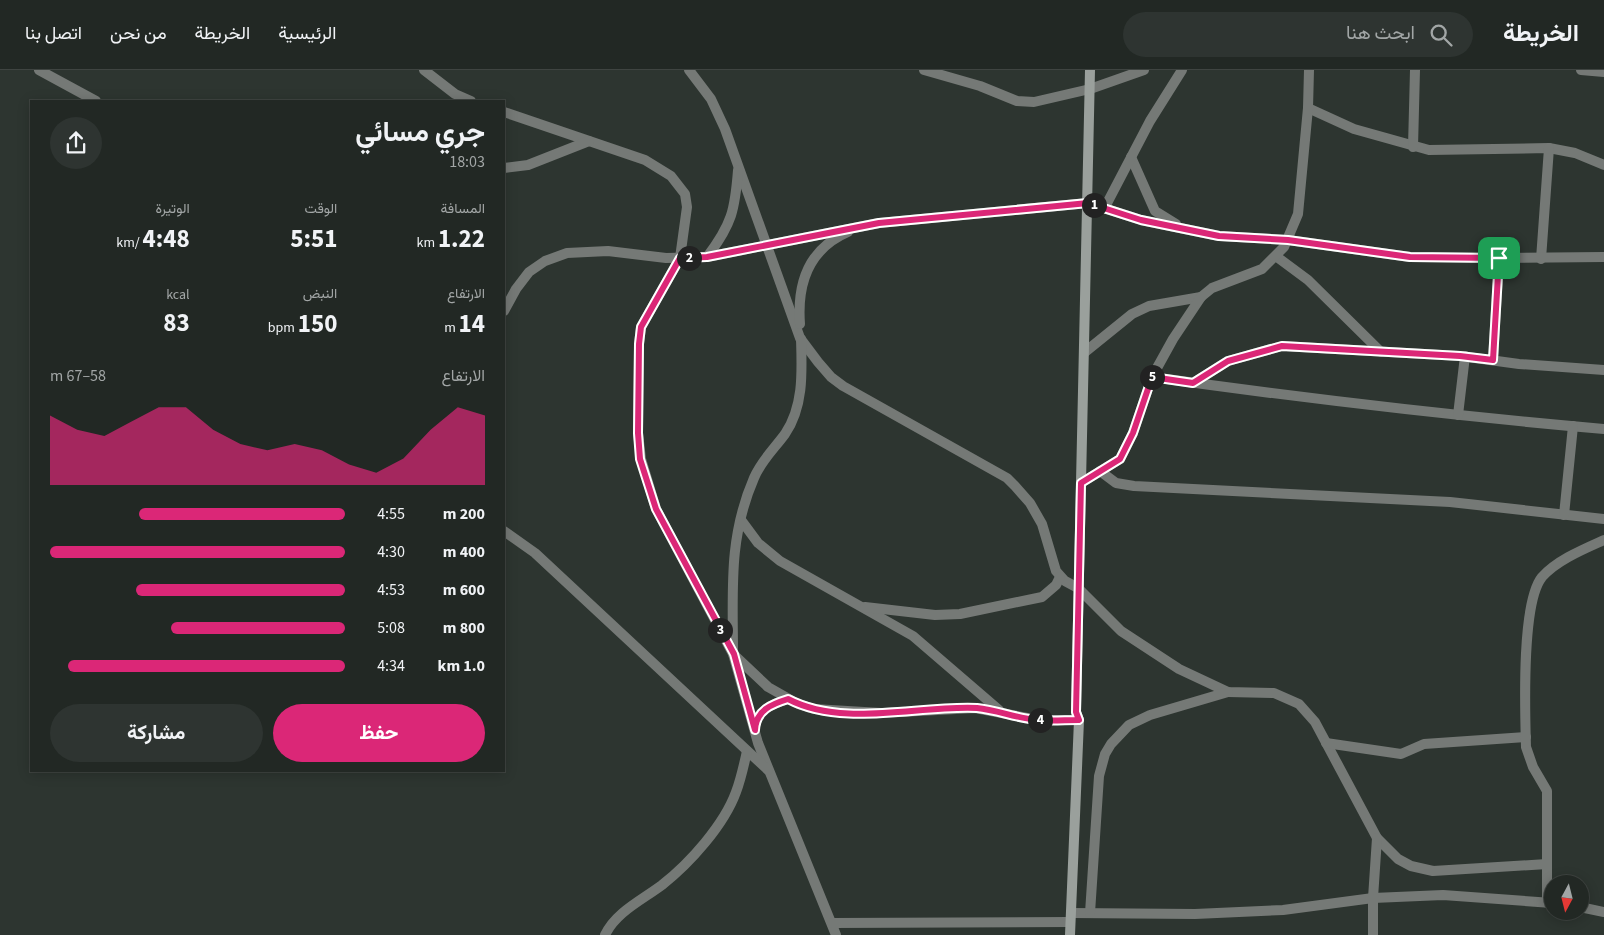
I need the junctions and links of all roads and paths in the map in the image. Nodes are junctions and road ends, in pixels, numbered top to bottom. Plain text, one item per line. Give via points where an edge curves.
1 (39, 70) edge
2 (424, 70) edge
3 (689, 70) edge
4 (924, 70) edge
5 (1090, 70) edge
6 (1144, 70) edge
7 (1182, 70) edge
8 (1309, 70) edge
9 (1415, 70) edge
10 (1581, 70) edge
11 (1604, 72) edge
12 (1090, 89) junction
13 (94, 100) edge
14 (469, 100) edge
15 (1308, 108) junction
16 (505, 112) edge
17 (589, 141) junction
18 (1413, 147) junction
19 (1549, 148) junction
20 (1130, 157) junction
21 (1604, 165) edge
22 (738, 166) junction
23 (505, 168) edge
24 (1088, 203) junction
25 (1104, 209) junction
26 (861, 226) junction
27 (1195, 232) junction
28 (1288, 240) junction
29 (767, 244) junction
30 (707, 257) junction
31 (1277, 257) junction
32 (1604, 257) edge
33 (680, 258) junction
34 (1499, 258) junction
35 (1541, 259) junction
36 (1201, 297) junction
37 (505, 309) edge
38 (800, 338) junction
39 (1085, 352) junction
40 (1381, 352) junction
41 (1465, 356) junction
42 (1493, 360) junction
43 (1604, 370) edge
44 (1152, 377) junction
45 (1193, 383) junction
46 (1458, 415) junction
47 (1573, 426) junction
48 (1604, 429) edge
49 (1100, 471) junction
50 (1081, 483) junction
51 (1564, 515) junction
52 (1604, 519) edge
53 (741, 520) junction
54 (505, 532) edge
55 (1604, 540) edge
56 (1060, 577) junction
57 (1078, 588) junction
58 (859, 606) junction
59 (734, 654) junction
60 (1228, 692) junction
61 (788, 699) junction
62 (1002, 713) junction
63 (1079, 720) junction
64 (755, 730) junction
65 (1526, 737) junction
66 (1326, 743) junction
67 (747, 751) junction
68 (770, 772) junction
69 (1377, 838) junction
70 (1547, 864) junction
71 (1548, 875) edge
72 (1373, 898) junction
73 (1544, 902) edge
74 (1589, 909) edge
75 (1604, 912) edge
76 (1090, 913) junction
77 (1070, 918) junction
78 (832, 923) junction
79 (605, 935) edge
80 (836, 935) edge
81 (1070, 935) edge
82 (1373, 935) edge

1 - 13 street
2 - 14 street via 455,94
3 - 22 street via 717,110
4 - 12 street via 1025,102 1045,101
5 - 12 street
6 - 12 street
7 - 20 street
8 - 15 street
9 - 18 street
10 - 11 street
12 - 24 street
15 - 18 street via 1354,129
15 - 28 street via 1298,214
16 - 17 street
17 - 23 street via 528,166
17 - 33 street via 645,160 671,176 686,194
18 - 19 street via 1444,152
19 - 21 street via 1575,153
19 - 35 street
20 - 25 street
20 - 27 street via 1155,211
22 - 29 street
22 - 30 street via 733,213 725,234
24 - 25 street
24 - 26 street
24 - 39 street
25 - 27 street
26 - 29 street
26 - 38 street via 829,242 810,264 801,286
27 - 28 street
28 - 31 street
28 - 34 street via 1410,257
29 - 30 street
29 - 38 street
30 - 33 street
31 - 36 street via 1262,269 1212,288
31 - 40 street via 1308,280
32 - 35 street
33 - 37 street via 608,251 567,253 545,261 529,272
33 - 59 street via 641,327 640,459 656,509
34 - 35 street
34 - 42 street
36 - 39 street via 1148,306 1132,314
36 - 44 street
38 - 53 street via 802,380 794,417 754,478
38 - 56 street via 824,370 844,386 1007,478 1037,514
39 - 50 street
40 - 41 street
40 - 45 street via 1278,346 1228,361
41 - 42 street
41 - 46 street
42 - 43 street
44 - 45 street
44 - 49 street via 1123,454
45 - 46 street
46 - 47 street
47 - 48 street
47 - 51 street
49 - 50 street
49 - 51 street via 1116,483 1134,486 1450,502
50 - 57 street
51 - 52 street
53 - 58 street via 758,543 780,560
53 - 59 street via 731,579
54 - 67 street via 535,553
55 - 65 street via 1550,570 1541,578 1535,592 1529,631
56 - 57 street
56 - 58 street via 1042,597 950,616
57 - 60 street via 1141,646 1179,669
57 - 63 street via 1076,712
58 - 62 street via 913,636
59 - 61 street via 768,687
59 - 64 street
60 - 66 street via 1274,693 1299,704 1316,722
60 - 76 street via 1150,715 1129,725 1111,744 1098,784
61 - 62 street via 830,711 881,713 975,708
61 - 64 street via 764,709
62 - 63 street via 1038,720
63 - 77 street
64 - 68 street
65 - 66 street via 1424,744 1401,754
65 - 70 street via 1528,756 1547,791
66 - 69 street
67 - 68 street
67 - 79 street via 731,804 697,852 662,885 611,923
68 - 78 street
69 - 70 street via 1398,859 1433,871
69 - 72 street
70 - 71 street
72 - 73 street via 1443,894
72 - 76 street via 1282,910 1195,914
72 - 82 street
74 - 75 street
76 - 77 street
77 - 78 street
77 - 81 street
78 - 80 street

